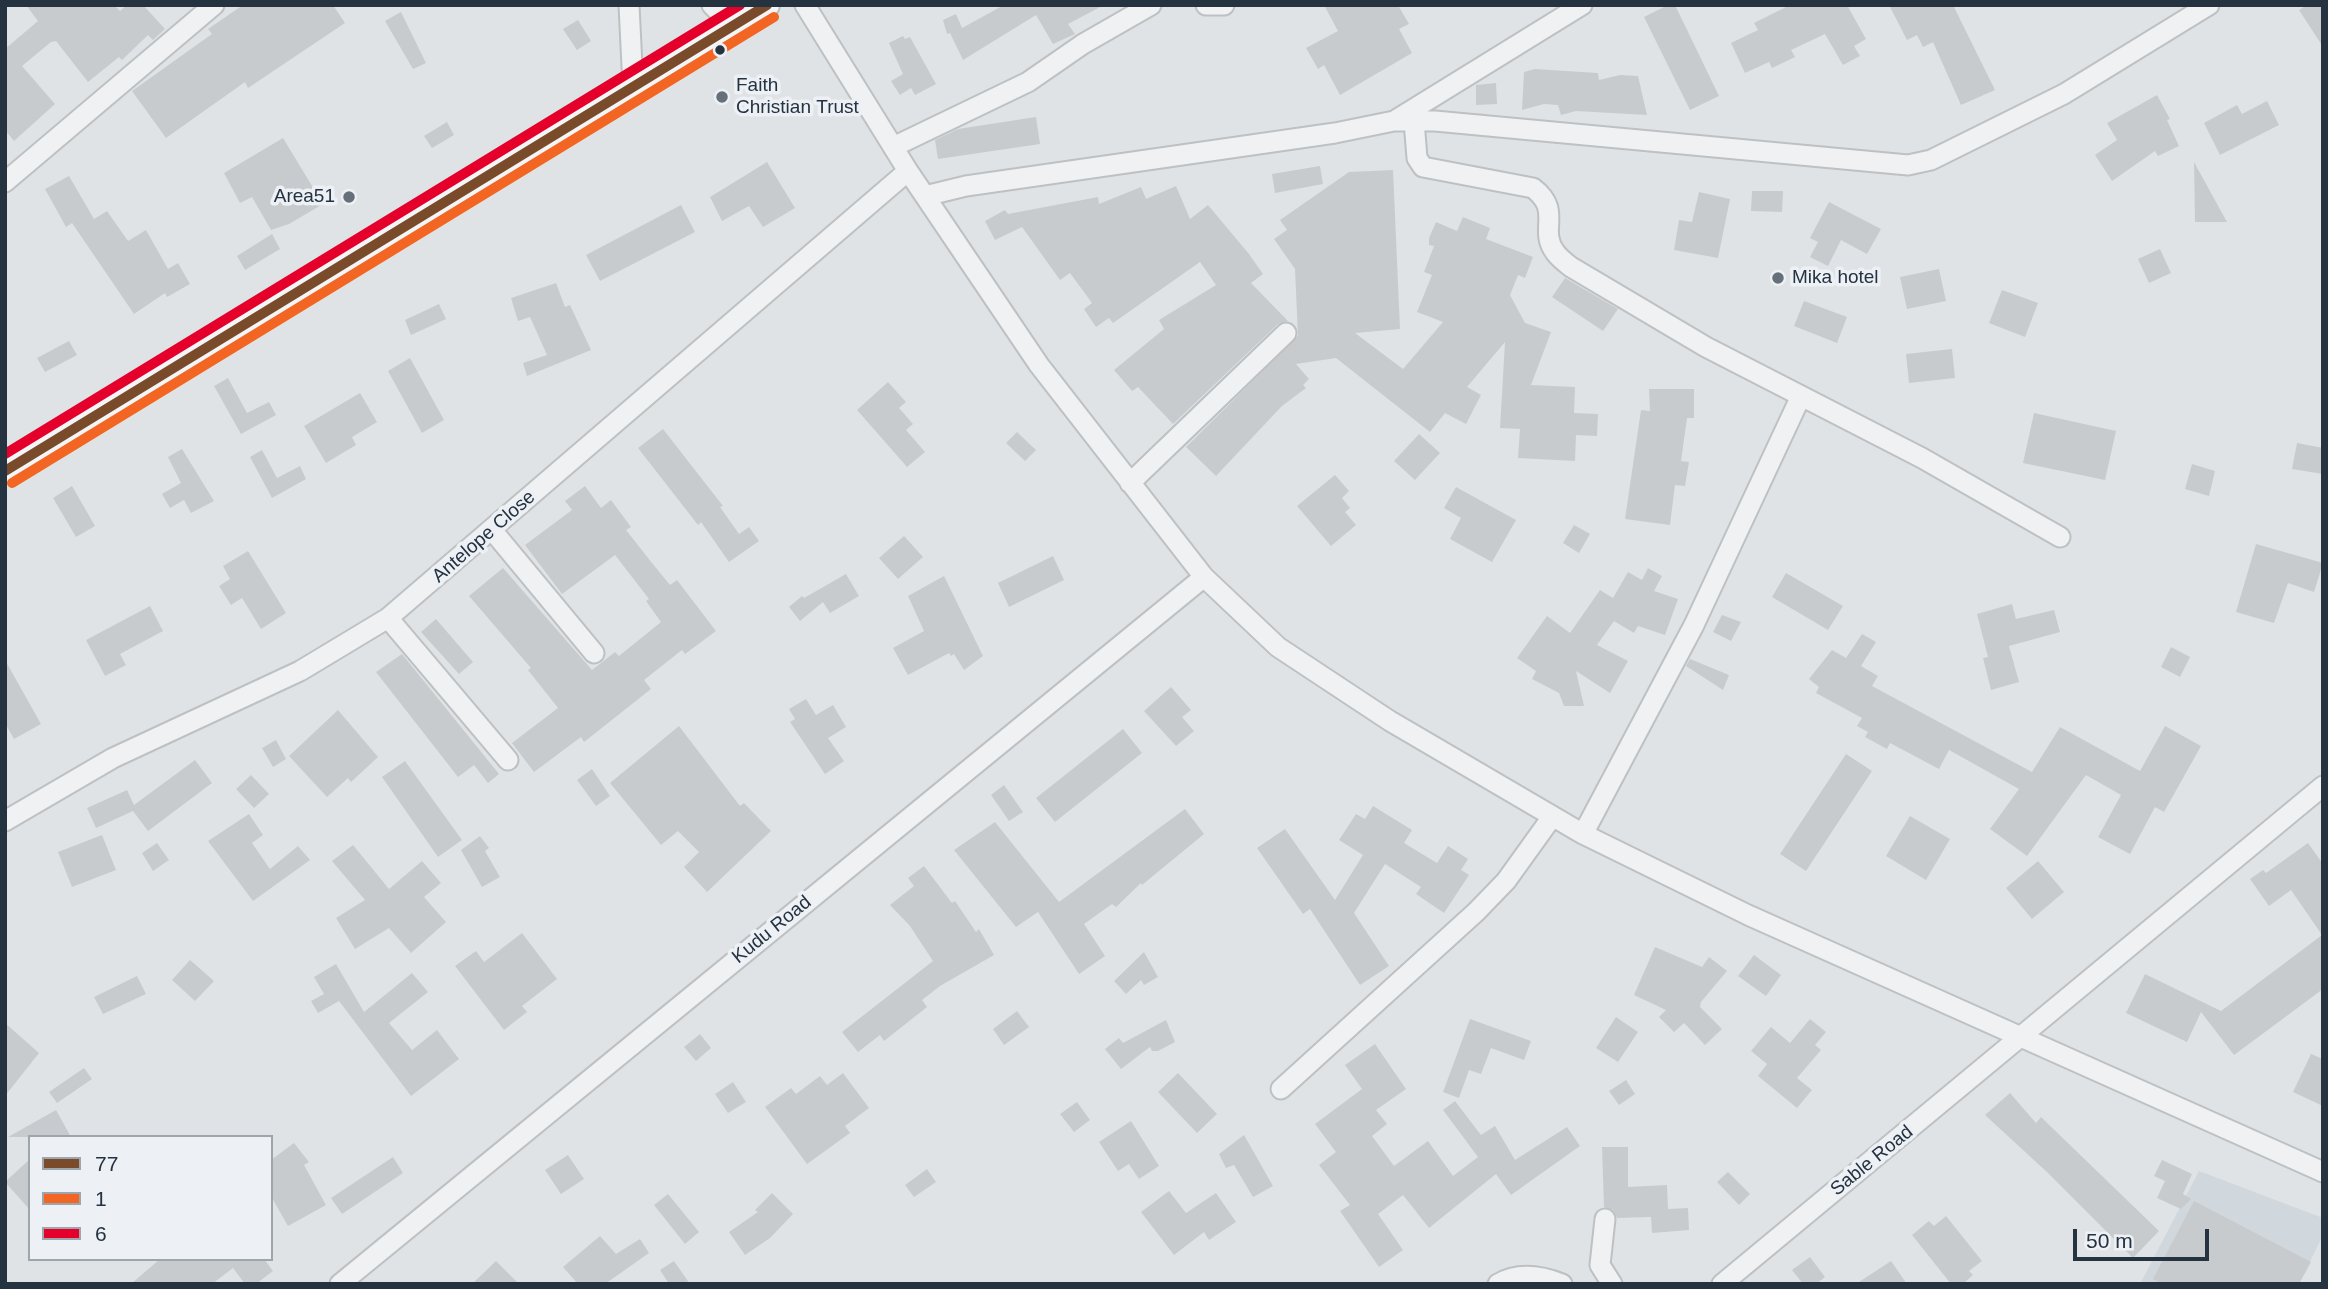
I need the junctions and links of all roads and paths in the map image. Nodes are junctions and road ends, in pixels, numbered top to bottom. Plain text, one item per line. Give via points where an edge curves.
1 (214, 5) edge
2 (629, 5) edge
3 (712, 5) edge
4 (767, 5) edge
5 (805, 5) edge
6 (1151, 5) edge
7 (1206, 5) edge
8 (1224, 5) edge
9 (1582, 5) edge
10 (2209, 5) edge
11 (733, 26) junction
12 (633, 87) junction
13 (1394, 121) junction
14 (1414, 121) junction
15 (893, 147) junction
16 (908, 172) junction
17 (5, 182) edge
18 (925, 196) junction
19 (1286, 333) dead end
20 (1801, 396) junction
21 (5, 471) edge
22 (1130, 483) junction
23 (492, 530) junction
24 (2060, 537) dead end
25 (1204, 577) junction
26 (388, 618) junction
27 (594, 653) dead end
28 (508, 760) dead end
29 (2323, 786) edge
30 (1552, 817) junction
31 (5, 821) edge
32 (1583, 834) junction
33 (2021, 1038) junction
34 (1281, 1089) dead end
35 (2323, 1172) edge
36 (1605, 1219) dead end
37 (340, 1284) edge
38 (1498, 1284) edge
39 (1562, 1284) edge
40 (1612, 1284) edge
41 (1722, 1284) edge

1 - 17 street
2 - 12 street
3 - 11 street
4 - 11 main road
5 - 15 street
6 - 15 street via 1028,82
7 - 8 street
9 - 13 street
10 - 14 street via 2064,94 1931,160 1908,165
11 - 12 main road
12 - 21 main road
13 - 14 street
13 - 18 street
14 - 20 street via 1417,158 1423,167 1533,188 1546,198 1549,239 1555,253 1571,267 1663,323
15 - 16 street
16 - 18 street
16 - 23 street, Antelope Close
18 - 22 street via 1015,332
19 - 22 street
20 - 24 street
20 - 32 street via 1694,625
22 - 25 street
23 - 26 street, Antelope Close
23 - 27 street
25 - 30 street via 1278,647
25 - 37 street, Kudu Road
26 - 28 street
26 - 31 street, Antelope Close via 300,671 113,758
29 - 33 street, Sable Road
30 - 32 street
30 - 34 street via 1506,881 1476,912
32 - 33 street via 1748,915
33 - 35 street
33 - 41 street, Sable Road
36 - 40 street via 1600,1265
38 - 39 street via 1509,1278 1544,1277

